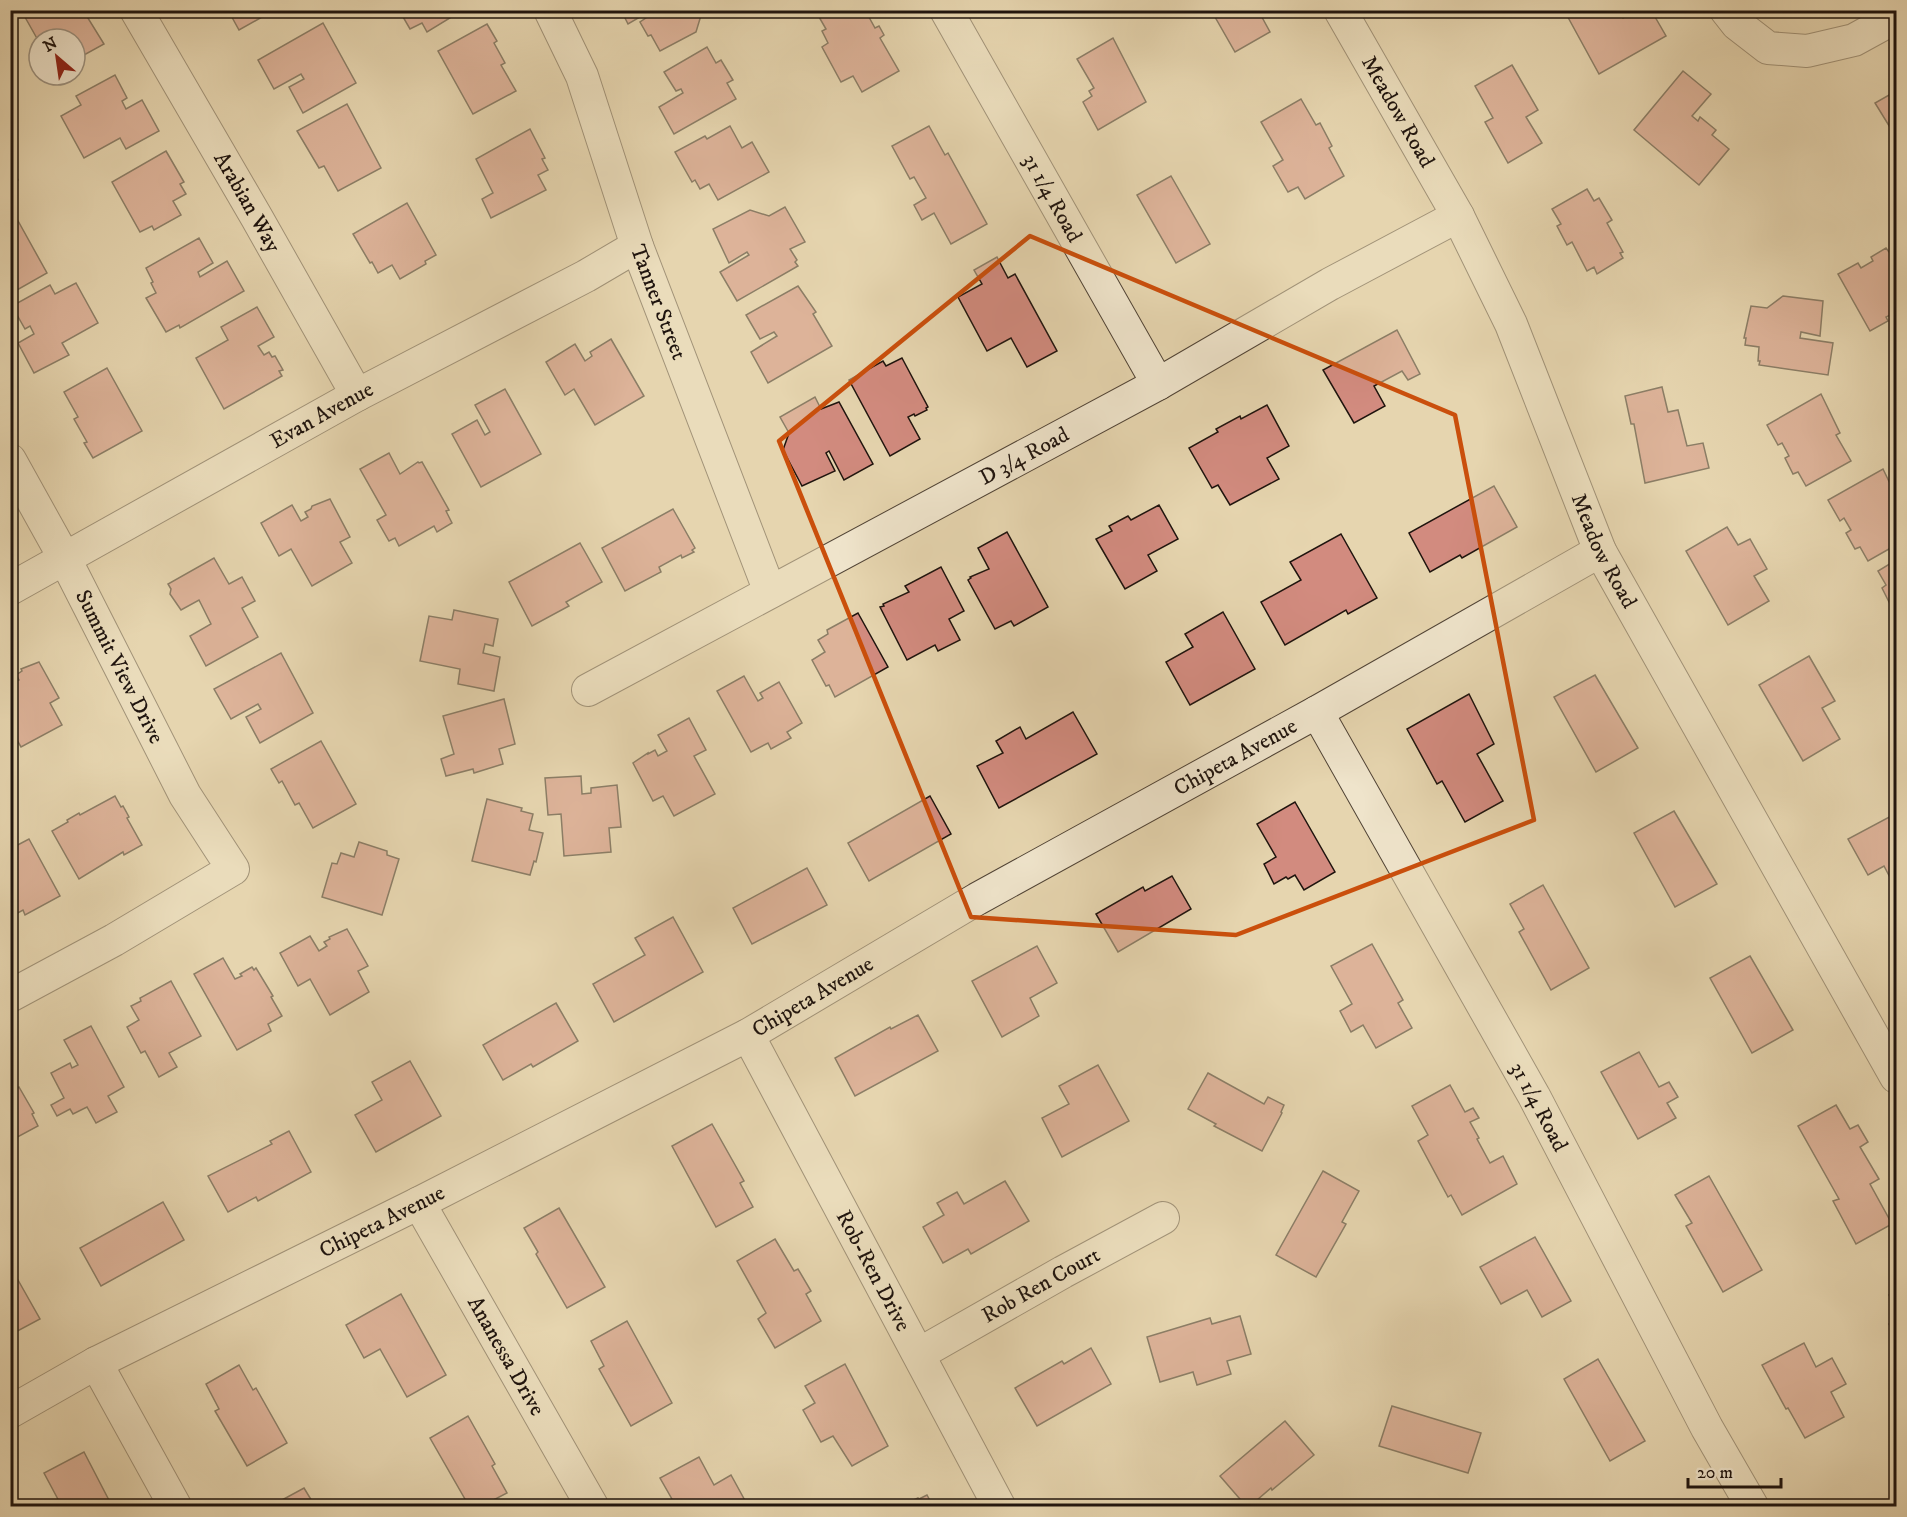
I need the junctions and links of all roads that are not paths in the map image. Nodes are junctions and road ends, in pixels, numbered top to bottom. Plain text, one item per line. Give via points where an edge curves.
1 (136, 10) edge
2 (550, 10) edge
3 (946, 10) edge
4 (1340, 10) edge
5 (1726, 10) edge
6 (1896, 17) edge
7 (1458, 216) junction
8 (637, 246) junction
9 (1158, 384) junction
10 (357, 395) junction
11 (10, 460) edge
12 (1600, 551) junction
13 (66, 559) junction
14 (10, 589) edge
15 (770, 592) junction
16 (588, 690) dead end
17 (1317, 712) junction
18 (10, 996) edge
19 (748, 1035) junction
20 (1896, 1077) edge
21 (419, 1203) junction
22 (1164, 1218) dead end
23 (919, 1354) junction
24 (96, 1363) junction
25 (10, 1412) edge
26 (175, 1506) edge
27 (592, 1506) edge
28 (999, 1506) edge
29 (1752, 1506) edge

1 - 10 street, Arabian Way
2 - 8 street, Tanner Street via 582,76
3 - 9 street, 31 1/4 Road
4 - 7 street, Meadow Road
5 - 6 street via 1737,24 1768,48 1807,51 1854,40
7 - 9 street, D 3/4 Road via 1330,284
7 - 12 street, Meadow Road via 1511,324
8 - 10 street, Evan Avenue
8 - 15 street, Tanner Street
9 - 15 street, D 3/4 Road
10 - 13 street, Evan Avenue
11 - 13 street, Summit View Drive
12 - 17 street, Chipeta Avenue
12 - 20 street, Meadow Road
13 - 14 street, Evan Avenue
13 - 18 street, Summit View Drive via 185,795 233,869
15 - 16 street, D 3/4 Road
17 - 19 street, Chipeta Avenue via 977,899
17 - 29 street, 31 1/4 Road via 1534,1096 1707,1428
19 - 21 street, Chipeta Avenue
19 - 23 street, Rob-Ren Drive
21 - 24 street, Chipeta Avenue
21 - 27 street, Ananessa Drive
22 - 23 street, Rob Ren Court
23 - 28 street, Rob-Ren Drive
24 - 25 street, Chipeta Avenue
24 - 26 street

